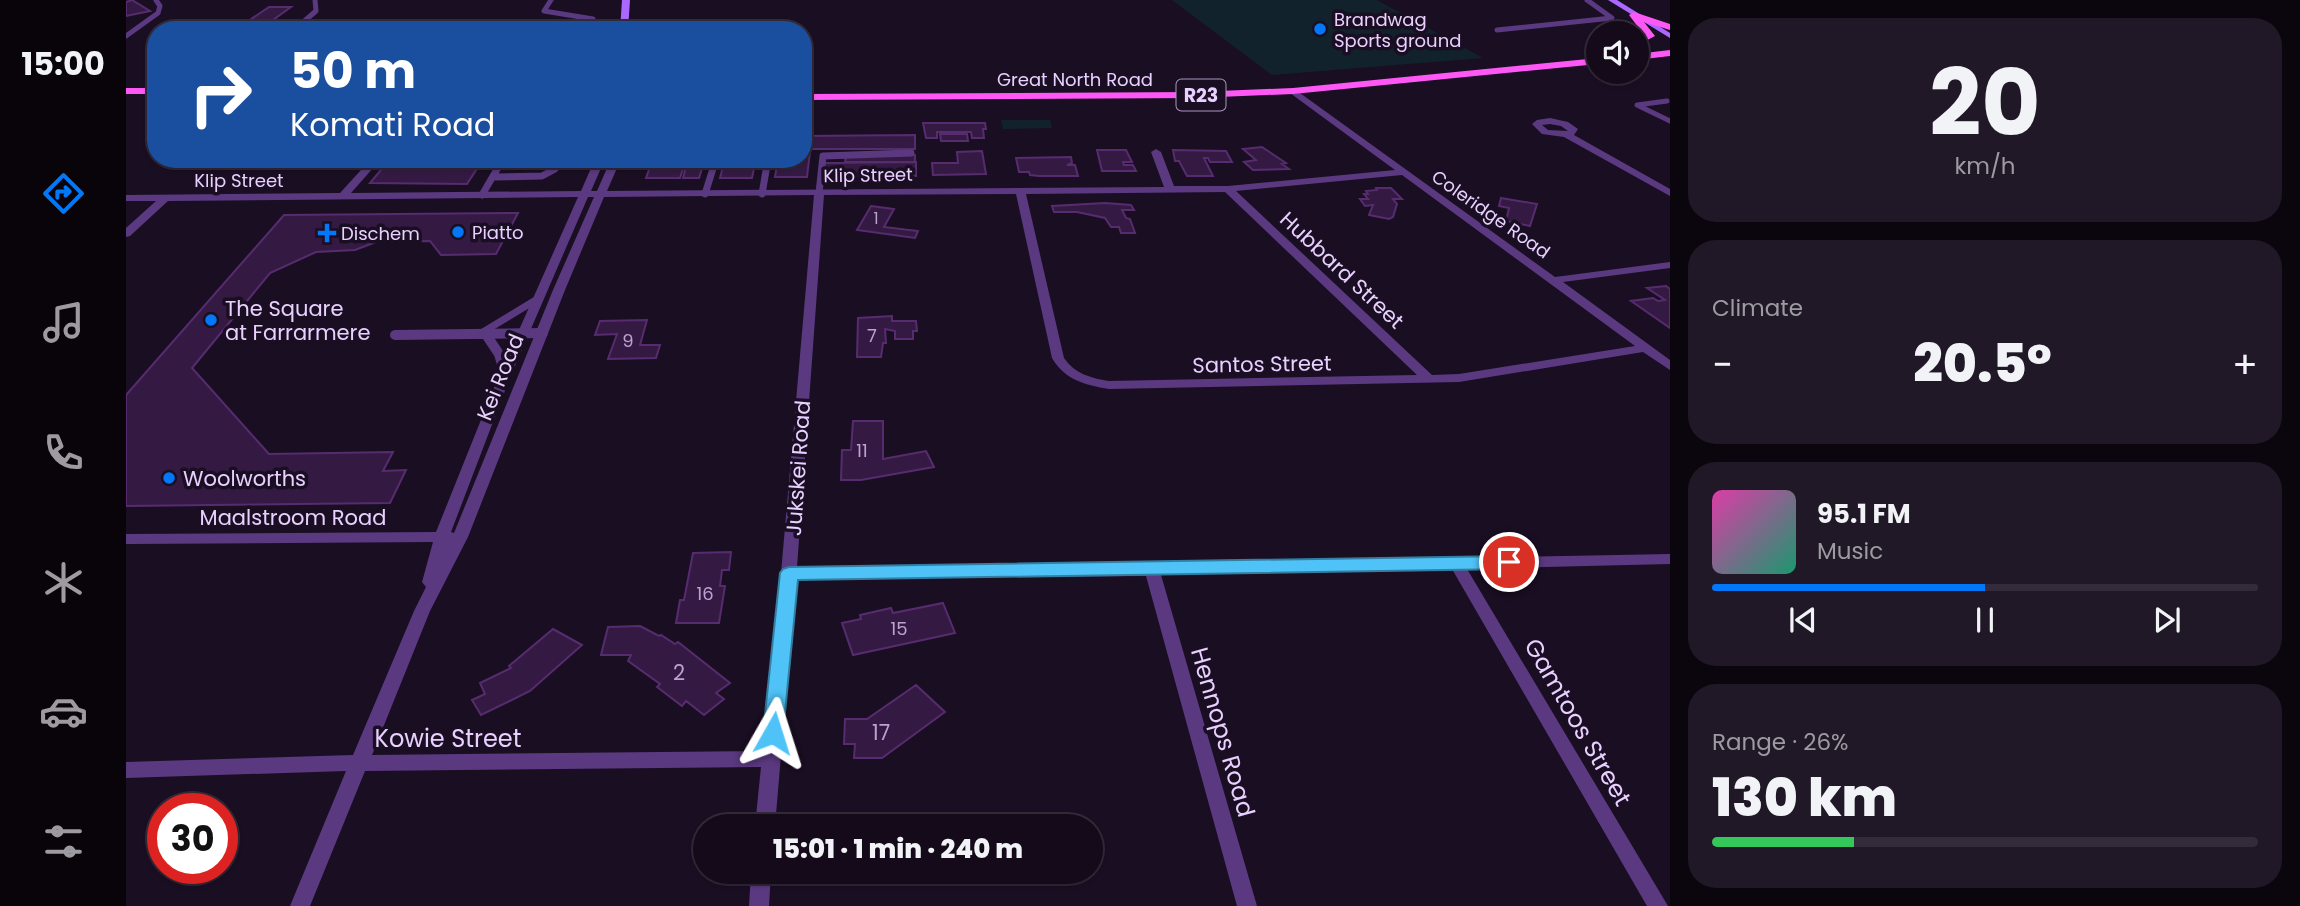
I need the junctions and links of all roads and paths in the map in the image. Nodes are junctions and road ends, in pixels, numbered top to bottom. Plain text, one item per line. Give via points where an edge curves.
1 (156, 0) edge
2 (315, 0) edge
3 (551, 0) edge
4 (625, 0) edge
5 (1587, 0) edge
6 (1612, 0) edge
7 (1636, 16) junction
8 (593, 19) dead end
9 (304, 21) edge
10 (624, 21) edge
11 (1640, 21) edge
12 (1670, 27) edge
13 (1497, 30) dead end
14 (126, 36) edge
15 (1670, 37) edge
16 (1670, 44) edge
17 (1649, 45) edge
18 (1586, 52) edge
19 (1670, 55) edge
20 (1649, 56) edge
21 (1586, 62) edge
22 (812, 87) edge
23 (126, 91) edge
24 (147, 91) edge
25 (1293, 91) junction
26 (812, 97) edge
27 (1667, 101) dead end
28 (126, 102) edge
29 (147, 102) edge
30 (1670, 121) edge
31 (1566, 135) dead end
32 (1156, 152) dead end
33 (911, 153) dead end
34 (368, 168) edge
35 (498, 168) edge
36 (555, 168) edge
37 (596, 168) edge
38 (612, 168) edge
39 (713, 168) edge
40 (766, 168) edge
41 (1401, 172) junction
42 (493, 177) junction
43 (1170, 189) junction
44 (1228, 189) junction
45 (1020, 190) junction
46 (1670, 192) edge
47 (819, 193) junction
48 (586, 194) junction
49 (601, 194) junction
50 (705, 194) junction
51 (762, 194) junction
52 (482, 195) junction
53 (344, 196) junction
54 (126, 198) edge
55 (165, 198) junction
56 (126, 234) edge
57 (1670, 265) edge
58 (1554, 280) junction
59 (539, 298) junction
60 (484, 332) junction
61 (524, 333) junction
62 (542, 333) junction
63 (395, 335) dead end
64 (1645, 348) junction
65 (1670, 366) edge
66 (505, 375) junction
67 (1429, 379) junction
68 (442, 537) junction
69 (460, 537) junction
70 (126, 539) edge
71 (1670, 559) edge
72 (1456, 564) junction
73 (1152, 570) junction
74 (789, 573) junction
75 (422, 611) junction
76 (770, 759) junction
77 (360, 763) junction
78 (126, 770) edge
79 (766, 814) edge
80 (760, 884) edge
81 (300, 906) edge
82 (759, 906) edge
83 (1247, 906) edge
84 (1658, 906) edge

1 - 14 lane via 158,13
2 - 9 lane via 316,11
3 - 8 lane via 544,11
4 - 10 street
5 - 13 lane via 1612,18
6 - 7 street
7 - 11 main road
7 - 12 main road
7 - 15 street
16 - 17 main road
18 - 22 main road, Great North Road / R23 via 1254,84
19 - 20 main road
21 - 25 main road, Great North Road / R23
23 - 24 main road
25 - 26 main road, Great North Road / R23 via 1195,96
25 - 41 street, Coleridge Road
27 - 30 lane via 1637,105
28 - 29 main road
31 - 46 street
32 - 43 street
33 - 47 lane via 823,156
34 - 53 street
35 - 42 lane
36 - 42 lane via 548,175
37 - 48 street, Kei Road
38 - 49 street, Kei Road
39 - 50 lane
40 - 51 lane
41 - 44 street, Klip Street
41 - 58 street, Coleridge Road
42 - 52 lane
43 - 44 street, Klip Street
43 - 45 street, Klip Street
44 - 67 street, Hubbard Street
45 - 47 street, Klip Street
45 - 67 street, Santos Street via 1058,358 1074,375 1109,384
47 - 51 street, Klip Street
47 - 74 street, Jukskei Road
48 - 49 street, Klip Street
48 - 52 street, Klip Street
48 - 59 street, Kei Road
49 - 50 street, Klip Street
49 - 62 street, Kei Road
50 - 51 street, Klip Street
52 - 53 street, Klip Street
53 - 55 street, Klip Street
54 - 55 street, Klip Street
55 - 56 street
57 - 58 street
58 - 64 street, Coleridge Road
59 - 60 lane
59 - 61 street, Kei Road
60 - 61 lane
60 - 63 lane
60 - 66 lane via 499,354
61 - 62 lane
61 - 66 street, Kei Road
62 - 69 street, Kei Road
64 - 65 street, Coleridge Road
64 - 67 street, Santos Street via 1496,373
66 - 68 street, Kei Road
68 - 69 street, Maalstroom Road
68 - 70 street, Maalstroom Road
68 - 75 street, Kei Road
69 - 75 street, Kei Road
71 - 72 street
72 - 73 street
72 - 84 street, Gamtoos Street
73 - 74 street
73 - 83 street, Hennops Road
74 - 76 street, Jukskei Road
75 - 77 street, Kei Road
76 - 77 street, Kowie Street
76 - 79 street, Jukskei Road
77 - 78 street, Kowie Street
77 - 81 street, Kei Road
80 - 82 street

